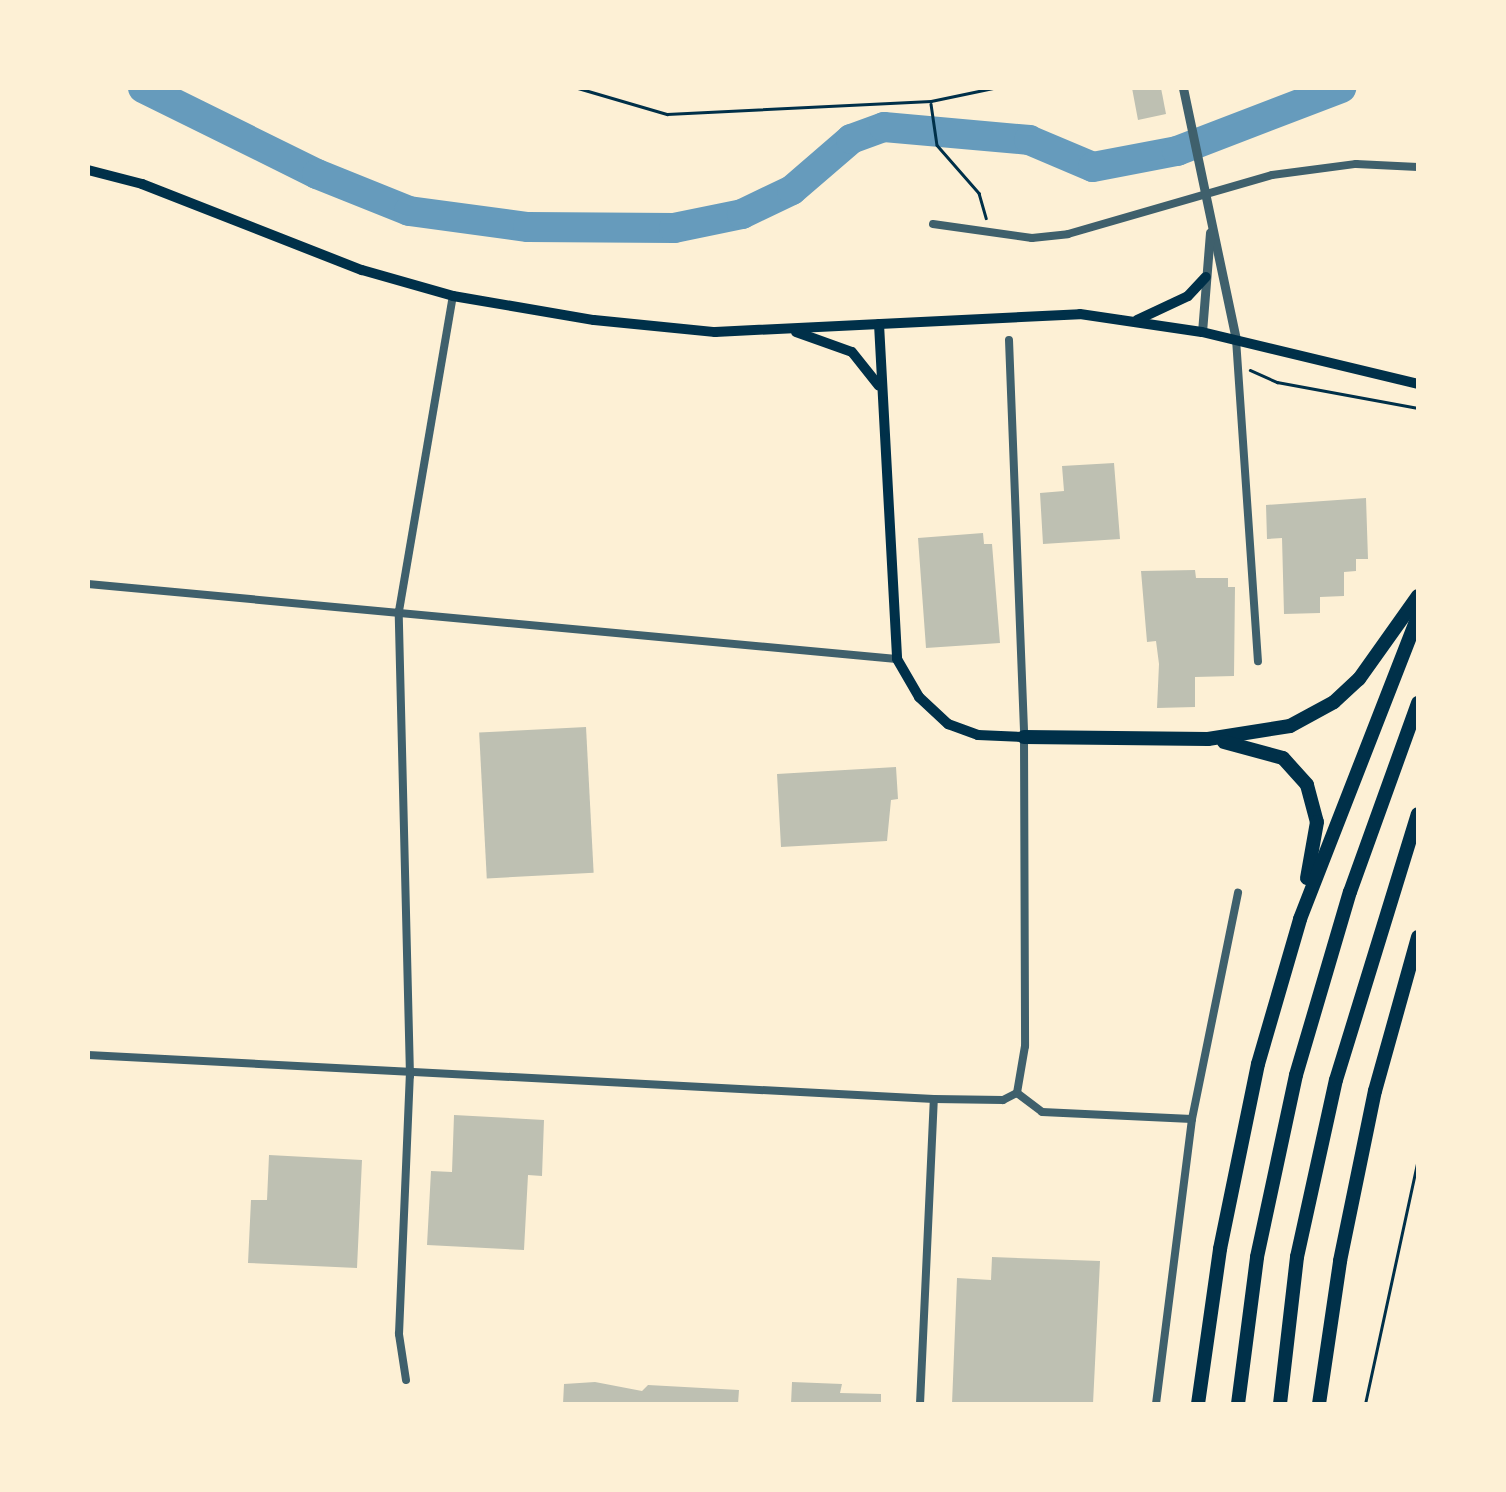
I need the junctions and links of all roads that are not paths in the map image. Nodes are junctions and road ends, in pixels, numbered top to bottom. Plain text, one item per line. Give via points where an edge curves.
1 (1183, 88) edge
2 (1418, 167) edge
3 (88, 170) edge
4 (1206, 197) junction
5 (933, 224) dead end
6 (1211, 224) junction
7 (1206, 277) junction
8 (453, 296) junction
9 (1136, 320) junction
10 (879, 324) junction
11 (790, 330) junction
12 (1202, 332) junction
13 (1010, 340) dead end
14 (1236, 340) junction
15 (1418, 384) edge
16 (881, 390) junction
17 (88, 584) edge
18 (1418, 596) edge
19 (399, 612) junction
20 (1418, 617) edge
21 (897, 658) junction
22 (1258, 660) dead end
23 (1418, 703) edge
24 (1024, 737) junction
25 (1208, 739) junction
26 (1418, 814) edge
27 (1238, 893) dead end
28 (1300, 919) junction
29 (1418, 937) edge
30 (88, 1055) edge
31 (410, 1076) junction
32 (1017, 1093) junction
33 (934, 1099) junction
34 (1192, 1118) junction
35 (406, 1380) dead end
36 (920, 1404) edge
37 (1156, 1404) edge
38 (1198, 1404) edge
39 (1238, 1404) edge
40 (1280, 1404) edge
41 (1320, 1404) edge

1 - 4 street
2 - 4 street via 1356,164 1287,173
3 - 8 main road via 142,184 362,270
4 - 5 street via 1068,234 990,234
4 - 6 street
6 - 7 street
6 - 14 street
7 - 9 main road via 1188,296
7 - 12 street
8 - 11 main road via 676,330
8 - 19 street
9 - 10 main road via 1008,314
9 - 12 main road
10 - 11 main road
10 - 16 main road
11 - 16 main road via 852,352
12 - 14 main road
13 - 24 street
14 - 15 main road
14 - 22 street
16 - 21 main road
17 - 19 street
18 - 25 highway via 1374,662 1334,702 1290,726
19 - 21 street
19 - 31 street
20 - 28 highway
21 - 24 main road via 919,697 948,724 978,735
23 - 39 highway via 1350,892 1296,1076 1257,1257
24 - 25 highway
24 - 32 street via 1025,1046
25 - 28 highway via 1283,758 1307,785 1317,822
26 - 40 highway via 1336,1080 1297,1258
27 - 34 street
28 - 38 highway via 1237,1154
29 - 41 highway via 1375,1090
30 - 31 street
31 - 33 street
31 - 35 street via 399,1334
32 - 33 street via 1003,1100
32 - 34 street via 1042,1112
33 - 36 street
34 - 37 street

